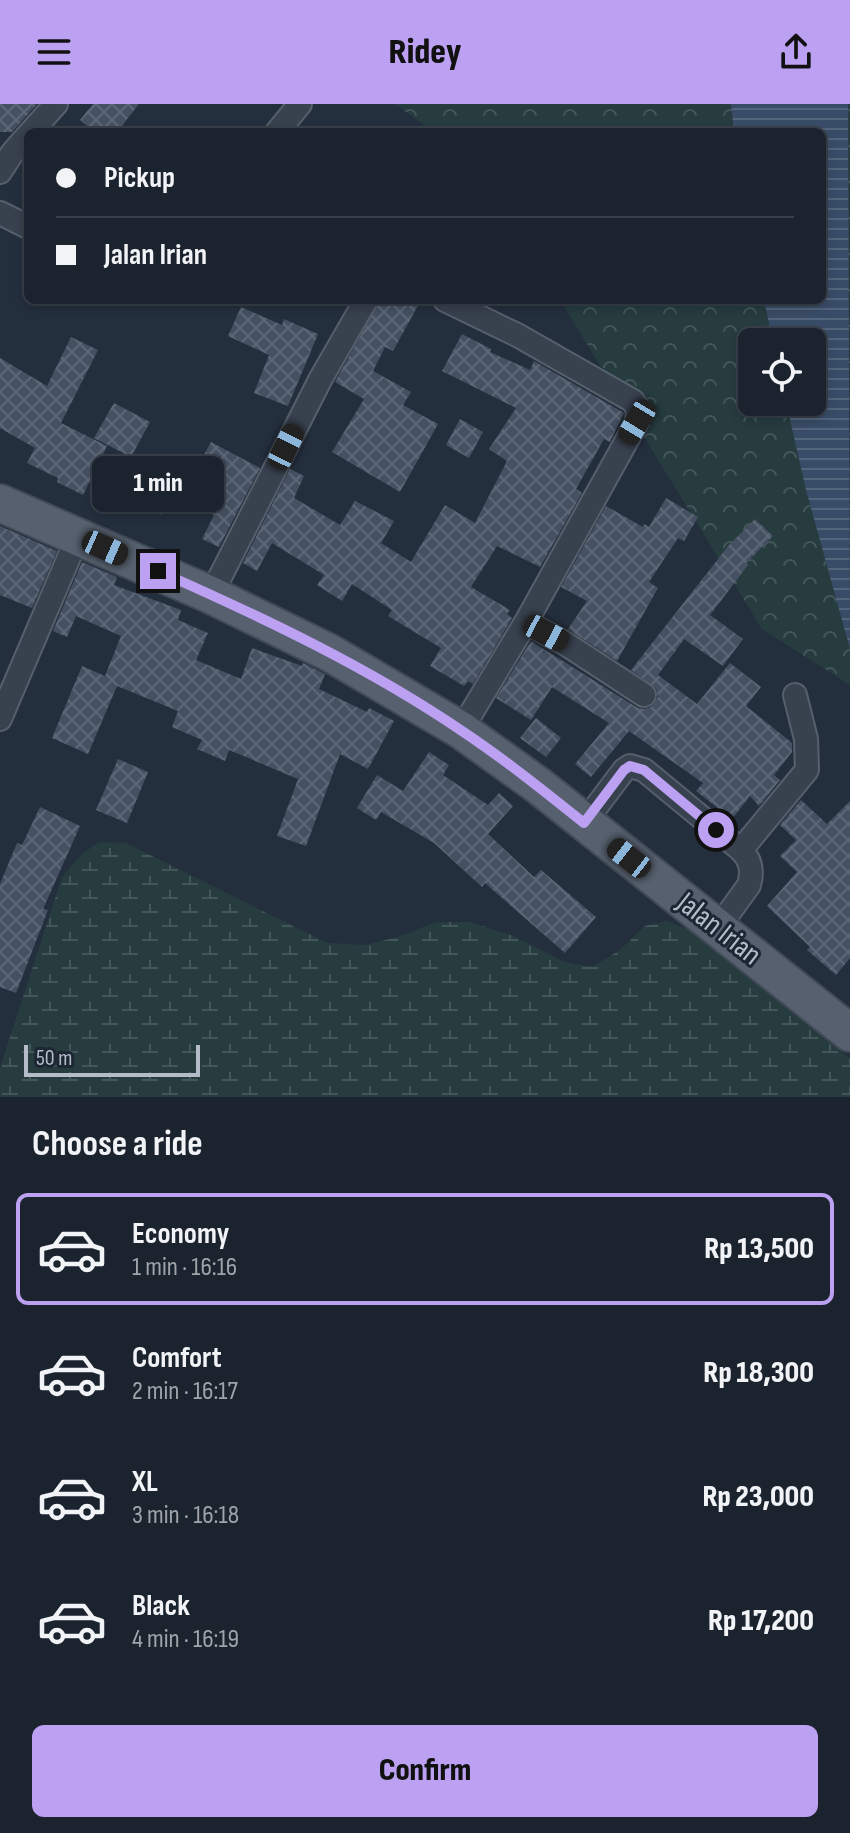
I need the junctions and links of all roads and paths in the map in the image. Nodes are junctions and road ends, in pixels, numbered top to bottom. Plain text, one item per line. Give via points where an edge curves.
1 (56, 104) edge
2 (300, 104) edge
3 (35, 128) edge
4 (280, 128) edge
5 (24, 140) edge
6 (0, 172) edge
7 (0, 213) edge
8 (24, 225) edge
9 (364, 304) edge
10 (453, 304) edge
11 (0, 503) edge
12 (78, 536) junction
13 (211, 595) junction
14 (526, 622) junction
15 (644, 695) dead end
16 (795, 695) dead end
17 (0, 719) edge
18 (461, 730) junction
19 (584, 823) junction
20 (741, 850) junction
21 (718, 928) junction
22 (850, 1033) edge

1 - 3 street
2 - 4 street
5 - 6 street
7 - 8 street
9 - 13 street
10 - 14 street via 519,336 633,401 638,409 637,422
11 - 12 main road, Jalan Irian
12 - 13 main road, Jalan Irian
12 - 17 street
13 - 18 main road, Jalan Irian via 330,653
14 - 15 street
14 - 18 street
16 - 20 street via 807,770
18 - 19 main road, Jalan Irian
19 - 20 street via 624,770 639,767
19 - 21 main road, Jalan Irian
20 - 21 street via 752,876
21 - 22 main road, Jalan Irian

